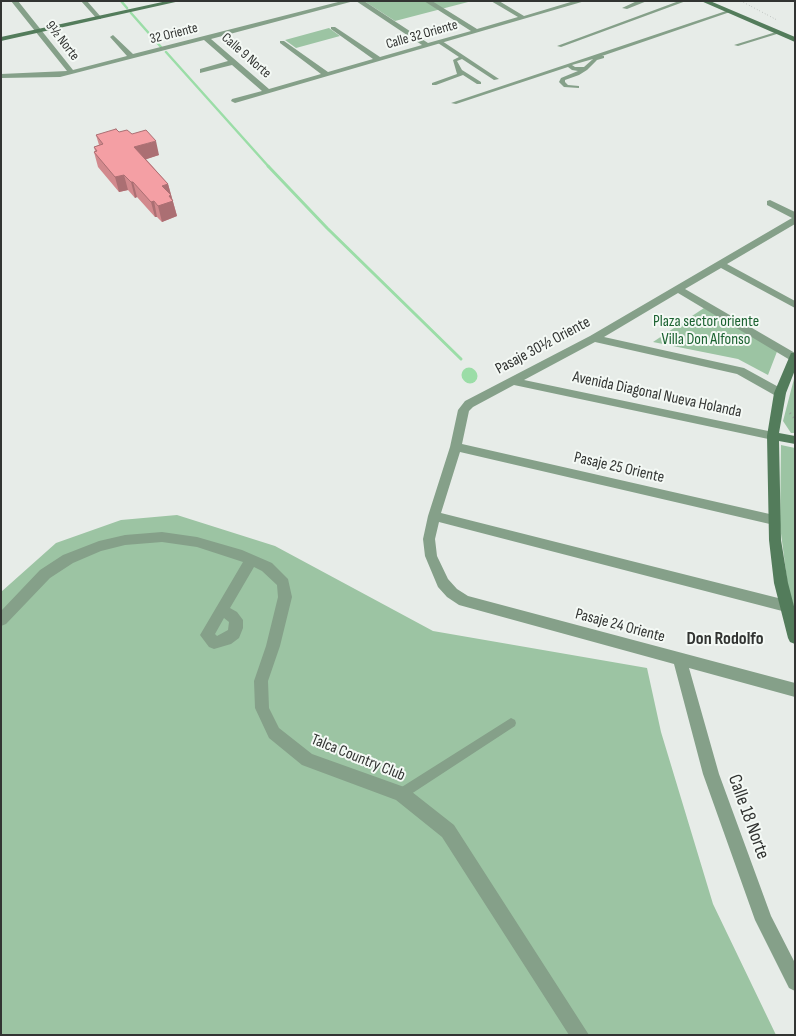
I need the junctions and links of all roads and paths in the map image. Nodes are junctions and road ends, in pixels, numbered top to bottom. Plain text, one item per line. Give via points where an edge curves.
1 (14, 1) edge
2 (177, 1) edge
3 (351, 1) edge
4 (359, 1) edge
5 (427, 1) edge
6 (494, 1) edge
7 (559, 1) edge
8 (582, 1) edge
9 (644, 1) edge
10 (684, 1) edge
11 (704, 1) edge
12 (741, 1) edge
13 (84, 2) edge
14 (567, 5) junction
15 (625, 8) dead end
16 (728, 12) junction
17 (99, 18) junction
18 (524, 18) junction
19 (777, 20) dead end
20 (333, 28) dead end
21 (39, 31) junction
22 (477, 32) junction
23 (778, 33) junction
24 (654, 36) junction
25 (113, 37) dead end
26 (1, 39) edge
27 (207, 39) junction
28 (795, 40) edge
29 (282, 42) dead end
30 (440, 42) junction
31 (736, 45) dead end
32 (428, 46) junction
33 (559, 46) dead end
34 (132, 57) junction
35 (462, 57) junction
36 (379, 60) junction
37 (234, 62) junction
38 (568, 65) junction
39 (582, 70) junction
40 (203, 71) dead end
41 (460, 71) junction
42 (71, 72) junction
43 (326, 75) junction
44 (1, 76) edge
45 (496, 79) dead end
46 (479, 83) dead end
47 (434, 84) dead end
48 (577, 87) dead end
49 (268, 92) junction
50 (235, 101) dead end
51 (454, 104) dead end
52 (770, 203) dead end
53 (795, 216) edge
54 (795, 220) edge
55 (721, 264) junction
56 (679, 289) junction
57 (795, 305) edge
58 (594, 338) junction
59 (795, 356) edge
60 (512, 381) junction
61 (780, 393) junction
62 (773, 436) junction
63 (795, 440) edge
64 (456, 447) junction
65 (434, 516) junction
66 (774, 520) junction
67 (251, 561) junction
68 (443, 583) joint
69 (786, 606) junction
70 (222, 610) dead end
71 (1, 620) edge
72 (795, 638) edge
73 (680, 660) junction
74 (795, 690) edge
75 (511, 723) dead end
76 (401, 794) junction
77 (795, 982) edge
78 (580, 1035) edge

1 - 21 street, 9½ Norte
2 - 17 street
3 - 27 street, 32 Oriente
4 - 32 street
5 - 22 street
6 - 18 street
7 - 14 street
8 - 14 street, Calle 32 Oriente
9 - 15 street
10 - 33 lane
11 - 16 street
12 - 19 path
13 - 17 street
14 - 18 street, Calle 32 Oriente
16 - 23 street
16 - 24 lane
17 - 21 street
18 - 22 street, Calle 32 Oriente
20 - 36 street
21 - 26 street
21 - 42 street, 9½ Norte
22 - 30 street, Calle 32 Oriente
23 - 28 street
23 - 31 lane
24 - 38 lane
24 - 39 lane via 653,40 595,59
25 - 34 street
27 - 34 street, 32 Oriente
27 - 37 street, Calle 9 Norte
29 - 43 street
30 - 32 street, Calle 32 Oriente
30 - 35 lane
32 - 36 street, Calle 32 Oriente
34 - 42 street, 32 Oriente
35 - 41 lane via 454,63
35 - 45 lane
36 - 43 street, Calle 32 Oriente
37 - 40 street
37 - 49 street, Calle 9 Norte
38 - 39 lane
38 - 51 lane
39 - 48 lane via 562,82 566,86
41 - 46 lane
41 - 47 lane via 460,75 453,79
42 - 44 street, 32 Oriente via 47,77
43 - 49 street, Calle 32 Oriente
49 - 50 street, Calle 32 Oriente
52 - 53 street
54 - 55 street, Pasaje 30½ Oriente
55 - 56 street, Pasaje 30½ Oriente
55 - 57 street
56 - 58 street, Pasaje 30½ Oriente
56 - 59 street
58 - 60 street, Pasaje 30½ Oriente
58 - 61 street via 746,373
59 - 61 street
60 - 62 street, Avenida Diagonal Nueva Holanda
60 - 64 street, Pasaje 30½ Oriente via 469,404 464,410
61 - 62 street
62 - 63 street, Avenida Diagonal Nueva Holanda
62 - 66 street
64 - 65 street, Pasaje 30½ Oriente
64 - 66 street, Pasaje 25 Oriente
65 - 68 street, Pasaje 30½ Oriente via 429,539 431,556
65 - 69 street
66 - 69 street
67 - 70 street
67 - 71 street, Talca Country Club via 197,542 162,537 99,546 68,559 46,574
67 - 76 street, Talca Country Club via 267,567 283,583 285,597 260,681 262,708 274,733 307,760
68 - 73 street, Pasaje 24 Oriente via 464,601
69 - 72 street
73 - 74 street, Pasaje 24 Oriente
73 - 77 street, Calle 18 Norte via 711,774 764,920
75 - 76 lane
76 - 78 street, Talca Country Club via 448,831

